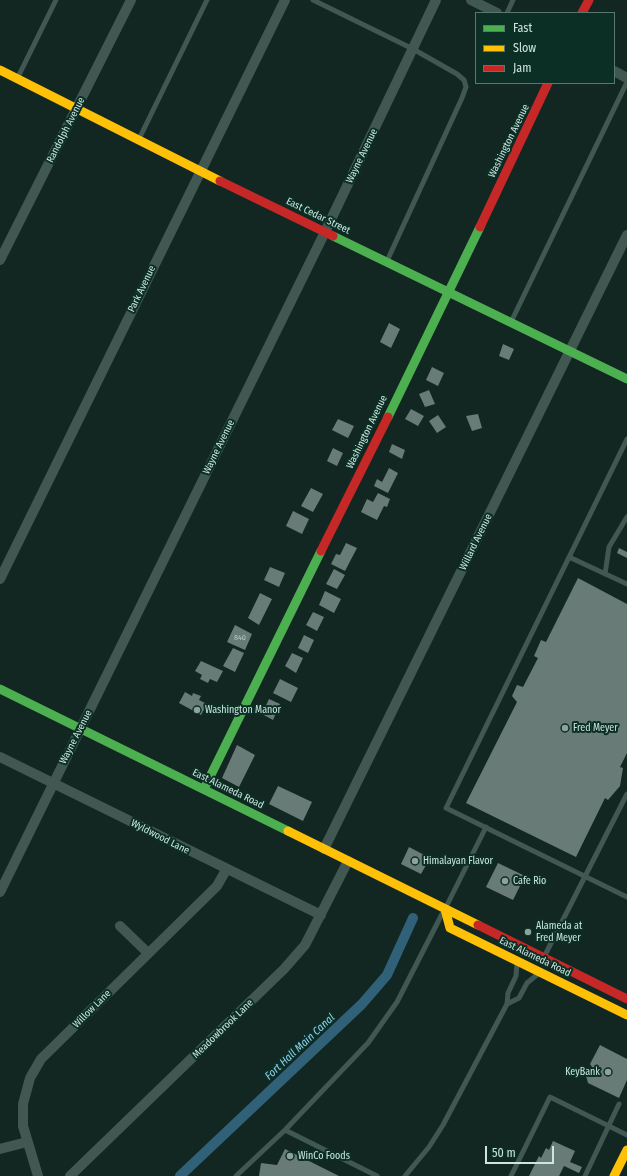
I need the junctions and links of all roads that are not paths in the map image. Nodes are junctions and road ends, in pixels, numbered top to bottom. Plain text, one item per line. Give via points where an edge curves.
1 (56, 0) edge
2 (131, 0) edge
3 (207, 0) edge
4 (285, 0) edge
5 (313, 0) edge
6 (436, 0) edge
7 (471, 0) edge
8 (513, 0) edge
9 (589, 0) edge
10 (495, 12) edge
11 (507, 12) edge
12 (583, 12) edge
13 (413, 49) junction
14 (0, 70) edge
15 (615, 72) edge
16 (17, 78) junction
17 (627, 78) edge
18 (627, 82) edge
19 (548, 84) edge
20 (76, 109) junction
21 (140, 139) junction
22 (200, 171) junction
23 (325, 232) junction
24 (627, 235) edge
25 (0, 260) edge
26 (387, 262) junction
27 (449, 292) junction
28 (511, 322) junction
29 (570, 351) junction
30 (627, 379) edge
31 (627, 439) edge
32 (627, 517) edge
33 (569, 557) junction
34 (605, 574) junction
35 (0, 579) edge
36 (627, 584) edge
37 (0, 689) edge
38 (80, 729) junction
39 (0, 757) edge
40 (53, 783) junction
41 (204, 789) junction
42 (627, 794) edge
43 (486, 828) junction
44 (324, 849) junction
45 (348, 861) junction
46 (226, 870) junction
47 (585, 876) junction
48 (0, 892) edge
49 (627, 897) edge
50 (445, 909) junction
51 (321, 915) junction
52 (120, 926) dead end
53 (148, 953) junction
54 (544, 958) junction
55 (518, 961) junction
56 (540, 972) junction
57 (627, 998) edge
58 (507, 1004) junction
59 (627, 1015) edge
60 (619, 1104) dead end
61 (609, 1126) junction
62 (285, 1130) junction
63 (627, 1136) edge
64 (27, 1142) junction
65 (0, 1149) edge
66 (627, 1150) edge
67 (406, 1175) edge
68 (38, 1176) edge
69 (70, 1176) edge
70 (236, 1176) edge
71 (377, 1176) edge
72 (511, 1176) edge
73 (585, 1176) edge
74 (614, 1176) edge

1 - 16 lane
2 - 20 street, Randolph Avenue
3 - 21 lane
4 - 22 street, Park Avenue
5 - 13 lane
6 - 13 street, Wayne Avenue
7 - 10 street
8 - 11 lane
9 - 12 street
13 - 23 street, Wayne Avenue
13 - 26 lane via 457,74 464,80 466,87
14 - 16 street, East Cedar Street
15 - 17 street
16 - 20 street, East Cedar Street
18 - 28 lane
19 - 27 street, Washington Avenue
20 - 21 street, East Cedar Street
20 - 25 street, Randolph Avenue
21 - 22 street, East Cedar Street
22 - 23 street, East Cedar Street
22 - 35 street, Park Avenue
23 - 26 street, East Cedar Street
23 - 38 street, Wayne Avenue
24 - 29 street, Willard Avenue
26 - 27 street, East Cedar Street
27 - 28 street, East Cedar Street
27 - 41 street, Washington Avenue
28 - 29 street, East Cedar Street
29 - 30 street, East Cedar Street
29 - 44 street, Willard Avenue
31 - 33 lane
32 - 34 lane via 609,547
33 - 34 lane
33 - 43 lane via 446,808
34 - 36 lane
37 - 38 street, East Alameda Road
38 - 40 street, Wayne Avenue
38 - 41 street, East Alameda Road
39 - 40 street, Wyldwood Lane
40 - 46 street, Wyldwood Lane
40 - 48 street, Wayne Avenue
41 - 44 street, East Alameda Road
42 - 47 lane
43 - 47 lane
43 - 50 lane
44 - 45 street, East Alameda Road
45 - 50 street, East Alameda Road
45 - 51 street, Meadowbrook Lane
46 - 51 street, Wyldwood Lane
46 - 53 street, Willow Lane via 217,886
47 - 49 lane
47 - 54 lane
50 - 54 street, East Alameda Road
50 - 55 street, East Alameda Road via 450,928
50 - 62 lane via 397,1002 368,1043
51 - 69 street, Meadowbrook Lane via 305,945 284,969
52 - 53 street
53 - 64 street, Willow Lane via 41,1059 30,1078 23,1104 23,1126
54 - 57 street, East Alameda Road
55 - 56 street, East Alameda Road
55 - 58 lane
56 - 58 lane via 527,983 519,998
56 - 59 street, East Alameda Road
58 - 67 lane via 443,1125
60 - 61 lane
61 - 63 lane
61 - 72 lane via 550,1097
61 - 73 lane
62 - 70 lane
62 - 71 lane
64 - 65 street
64 - 68 street, Willow Lane
66 - 74 street

